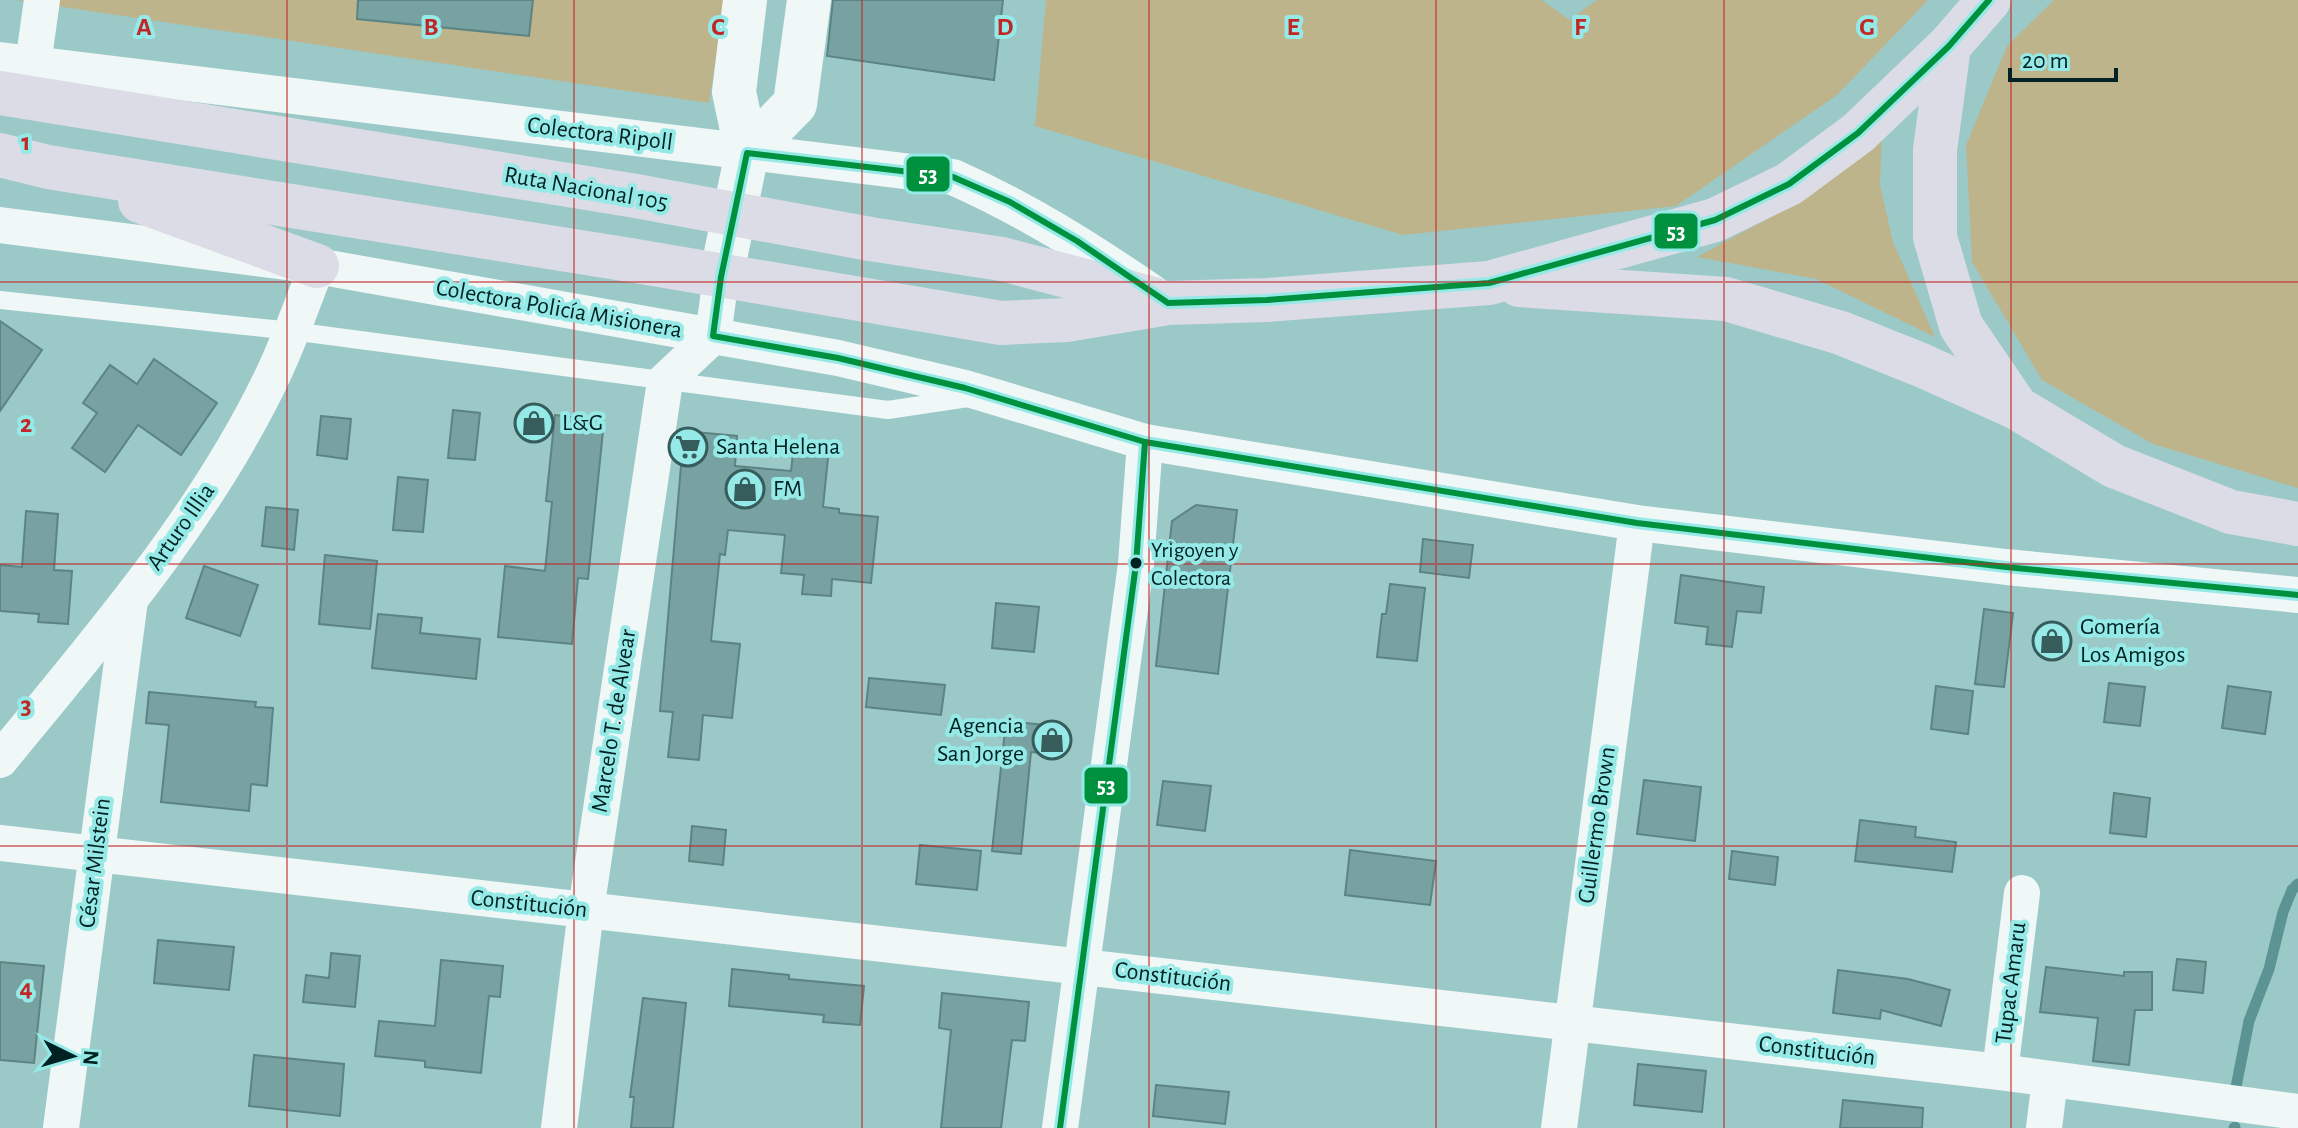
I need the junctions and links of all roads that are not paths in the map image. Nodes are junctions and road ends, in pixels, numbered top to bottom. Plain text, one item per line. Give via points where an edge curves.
1 (42, 0) edge
2 (745, 0) edge
3 (809, 0) edge
4 (1989, 0) edge
5 (1949, 46) junction
6 (17, 62) edge
7 (0, 93) edge
8 (747, 153) junction
9 (0, 155) edge
10 (48, 167) junction
11 (734, 215) junction
12 (0, 225) edge
13 (317, 266) junction
14 (721, 277) junction
15 (1489, 283) junction
16 (0, 300) edge
17 (1168, 303) junction
18 (292, 331) junction
19 (713, 336) junction
20 (665, 381) junction
21 (987, 395) junction
22 (2017, 408) junction
23 (1145, 442) junction
24 (1637, 523) junction
25 (2298, 524) edge
26 (2298, 595) edge
27 (131, 598) junction
28 (0, 760) edge
29 (0, 843) edge
30 (95, 855) junction
31 (2022, 893) dead end
32 (586, 910) junction
33 (1082, 967) junction
34 (1571, 1023) junction
35 (2000, 1072) junction
36 (2050, 1079) junction
37 (2298, 1112) edge
38 (61, 1128) edge
39 (559, 1128) edge
40 (1060, 1128) edge
41 (1559, 1128) edge
42 (2044, 1128) edge

1 - 6 street
2 - 8 main road via 734,92
3 - 8 main road via 795,104
4 - 5 highway, Ruta Nacional 105
5 - 15 highway, Ruta Nacional 105 via 1858,133 1789,184 1715,220
5 - 22 highway via 1935,150 1935,237 1961,326
6 - 8 street, Colectora Ripoll
7 - 11 highway, Ruta Nacional 105
8 - 11 main road
8 - 17 street, Colectora Ripoll via 953,177 1077,241
9 - 10 highway, Ruta Nacional 105
10 - 13 highway
10 - 14 highway, Ruta Nacional 105
11 - 14 main road
11 - 17 highway, Ruta Nacional 105 via 1002,259
12 - 13 street, Colectora Policía Misionera
13 - 18 street, Arturo Illia
13 - 19 street, Colectora Policía Misionera
14 - 17 highway, Ruta Nacional 105 via 1001,323 1066,320
14 - 19 street
15 - 17 highway, Ruta Nacional 105
15 - 22 highway via 1726,299 1841,333
16 - 18 lane
18 - 20 lane
18 - 27 street, Arturo Illia via 206,492
19 - 20 street
19 - 21 street, Colectora Policía Misionera via 838,358
20 - 21 lane via 888,410
20 - 32 street, Marcelo T. de Alvear
21 - 23 street, Colectora Policía Misionera
22 - 25 highway via 2114,466 2231,512
23 - 24 street, Colectora Policía Misionera
23 - 33 street via 1136,564
24 - 26 street, Colectora Policía Misionera
24 - 34 street, Guillermo Brown
27 - 28 street, Arturo Illia
27 - 30 street, César Milstein
29 - 30 street, Constitución
30 - 32 street, Constitución
30 - 38 street, César Milstein
31 - 35 street, Tupac Amaru
32 - 33 street, Constitución
32 - 39 street, Marcelo T. de Alvear
33 - 34 street, Constitución
33 - 40 street
34 - 35 street, Constitución
34 - 41 street, Guillermo Brown
35 - 36 street, Constitución
36 - 37 street, Constitución
36 - 42 street

